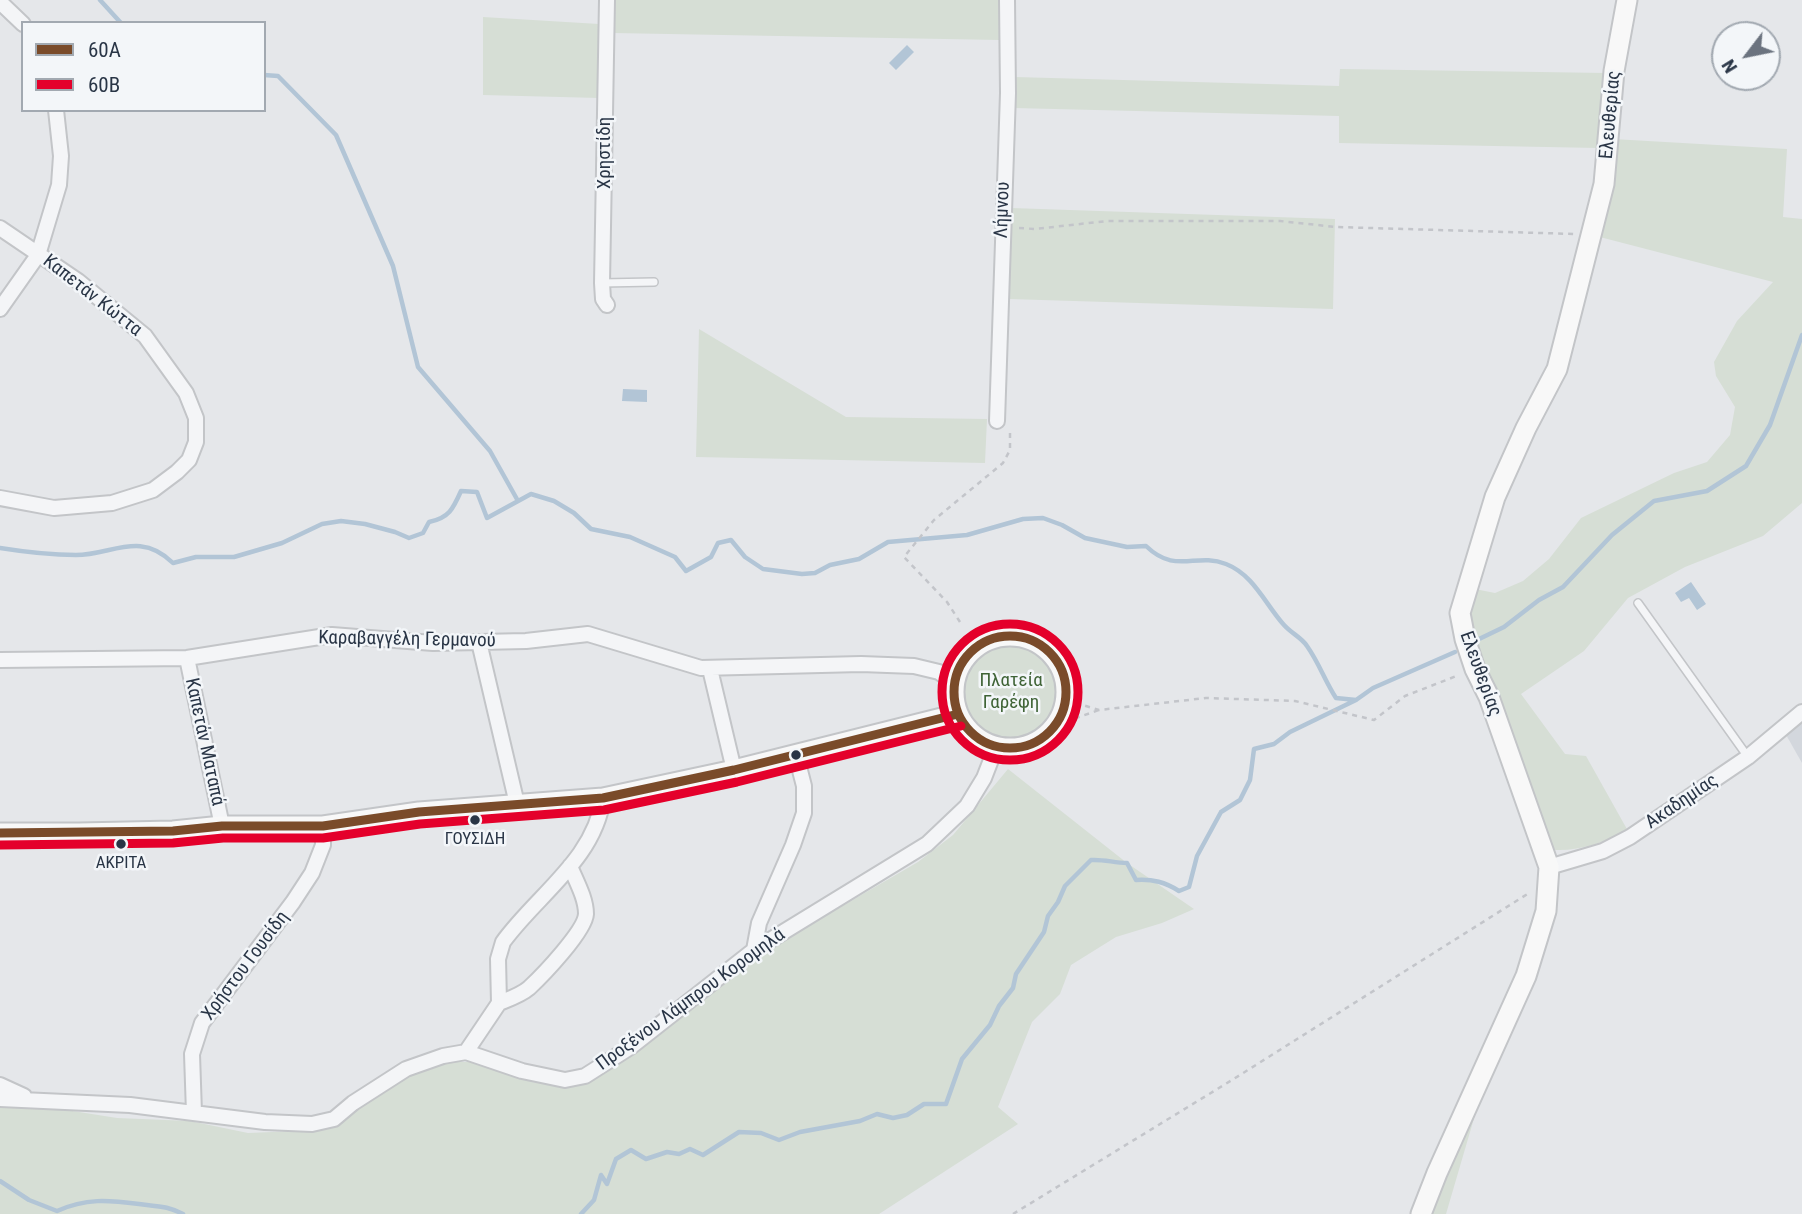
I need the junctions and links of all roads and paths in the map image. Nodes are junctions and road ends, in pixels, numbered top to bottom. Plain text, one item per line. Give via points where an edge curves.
1 (607, 0) edge
2 (1007, 0) edge
3 (1627, 0) edge
4 (0, 2) edge
5 (21, 22) edge
6 (57, 112) edge
7 (0, 228) edge
8 (1003, 228) junction
9 (1592, 235) junction
10 (38, 255) junction
11 (654, 282) dead end
12 (602, 283) junction
13 (607, 305) dead end
14 (0, 309) edge
15 (997, 421) joint
16 (0, 499) edge
17 (1639, 603) dead end
18 (960, 622) dead end
19 (479, 642) junction
20 (187, 658) junction
21 (0, 660) edge
22 (710, 668) junction
23 (1475, 669) junction
24 (954, 683) junction
25 (1066, 700) junction
26 (1099, 710) junction
27 (1802, 712) edge
28 (958, 714) junction
29 (1056, 725) junction
30 (996, 747) junction
31 (796, 755) junction
32 (1748, 757) junction
33 (734, 769) junction
34 (603, 798) junction
35 (517, 803) junction
36 (222, 826) junction
37 (323, 826) junction
38 (0, 834) edge
39 (570, 866) junction
40 (1549, 873) junction
41 (754, 950) junction
42 (499, 1003) junction
43 (466, 1052) junction
44 (0, 1086) edge
45 (0, 1099) edge
46 (45, 1102) junction
47 (194, 1113) junction
48 (1013, 1214) edge
49 (1421, 1214) edge

1 - 12 street, Χρηστίδη
2 - 8 street, Λήμνου
3 - 9 street, Ελευθερίας via 1614,71 1604,184
4 - 5 street
6 - 10 street via 59,185
7 - 10 street, Καπετάν Κώττα
8 - 9 path via 1108,221 1280,221
8 - 15 street, Λήμνου
9 - 23 street, Ελευθερίας via 1557,369 1495,497 1460,613
10 - 14 street
10 - 16 street, Καπετάν Κώττα via 145,336 186,393 196,418 196,442 188,460 153,490 112,503 54,508
11 - 12 lane
12 - 13 street, Χρηστίδη
15 - 18 path via 1010,432 1010,450 1003,463 934,520 904,557
17 - 32 lane
19 - 20 street, Καραβαγγέλη Γερμανού via 332,635
19 - 22 street, Καραβαγγέλη Γερμανού via 588,634 693,667
19 - 35 street
20 - 21 street, Καραβαγγέλη Γερμανού
20 - 36 street, Καπετάν Ματαπά
22 - 24 street, Καραβαγγέλη Γερμανού via 914,666 939,671
22 - 33 street
23 - 26 path via 1405,696 1374,720 1295,701 1270,700 1206,698
23 - 40 street, Ελευθερίας via 1489,696
24 - 25 street via 974,649 1011,636 1048,651 1063,673
24 - 28 street
25 - 26 path
25 - 29 street
26 - 29 path
27 - 32 street, Ακαδημίας
28 - 30 street via 973,735
28 - 31 street
29 - 30 street via 1034,744
30 - 41 street, Προξένου Λάμπρου Κορομηλά via 974,795 939,835
31 - 33 street
31 - 41 street via 804,786 804,813 759,923
32 - 40 street, Ακαδημίας via 1630,837
33 - 34 street
34 - 35 street
34 - 39 street via 598,823
35 - 37 street
36 - 37 street
36 - 38 street
37 - 47 street, Χρήστου Γουσίδη via 323,845 312,873 202,1023 192,1054
39 - 42 street via 503,942 498,959
39 - 42 street via 583,898 583,924 528,989
40 - 48 path via 1233,1080
40 - 49 street, Ελευθερίας via 1546,911 1526,976
41 - 43 street, Προξένου Λάμπρου Κορομηλά via 639,1041 586,1076 565,1080
42 - 43 street
43 - 47 street via 406,1069 334,1119 312,1124
44 - 46 street
45 - 46 street
46 - 47 street

